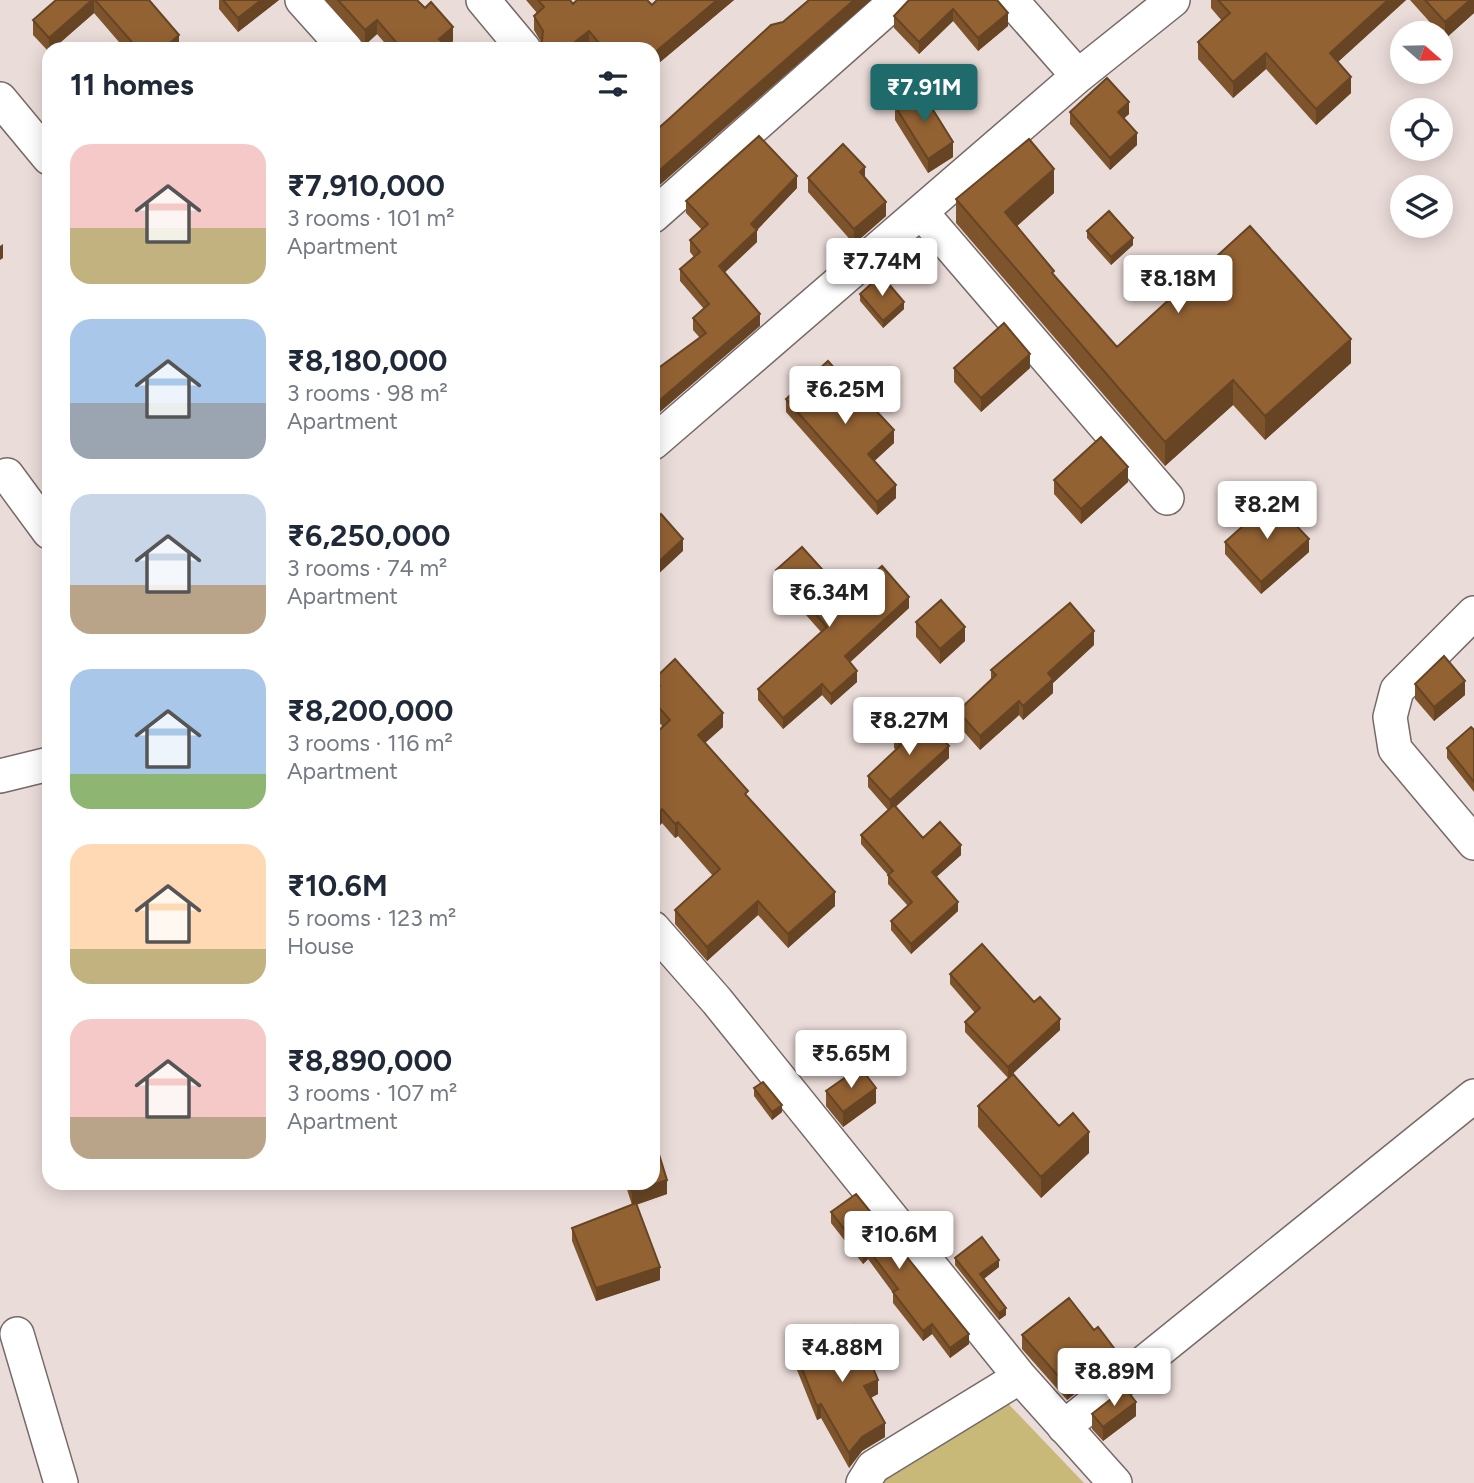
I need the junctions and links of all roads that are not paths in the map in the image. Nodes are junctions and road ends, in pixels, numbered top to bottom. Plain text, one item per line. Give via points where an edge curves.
1 (302, 0) edge
2 (483, 0) edge
3 (897, 0) edge
4 (1011, 0) edge
5 (1173, 0) edge
6 (340, 42) edge
7 (518, 42) edge
8 (1078, 76) junction
9 (0, 99) edge
10 (42, 150) edge
11 (660, 210) edge
12 (921, 212) junction
13 (660, 437) edge
14 (7, 475) dead end
15 (1167, 498) dead end
16 (42, 522) edge
17 (1474, 613) edge
18 (42, 766) edge
19 (0, 776) edge
20 (1474, 843) edge
21 (660, 936) edge
22 (1474, 1096) edge
23 (16, 1334) dead end
24 (1020, 1377) junction
25 (1063, 1427) junction
26 (61, 1483) edge
27 (863, 1483) edge
28 (1115, 1483) edge

1 - 6 street
2 - 7 street
3 - 11 street
4 - 8 street
5 - 8 street
8 - 12 street
9 - 10 street
12 - 13 street
12 - 15 street
14 - 16 street
17 - 20 street via 1397,690 1390,717 1395,748
18 - 19 street
21 - 24 street
22 - 25 street
23 - 26 street
24 - 25 street
24 - 27 street via 873,1467
25 - 28 street

